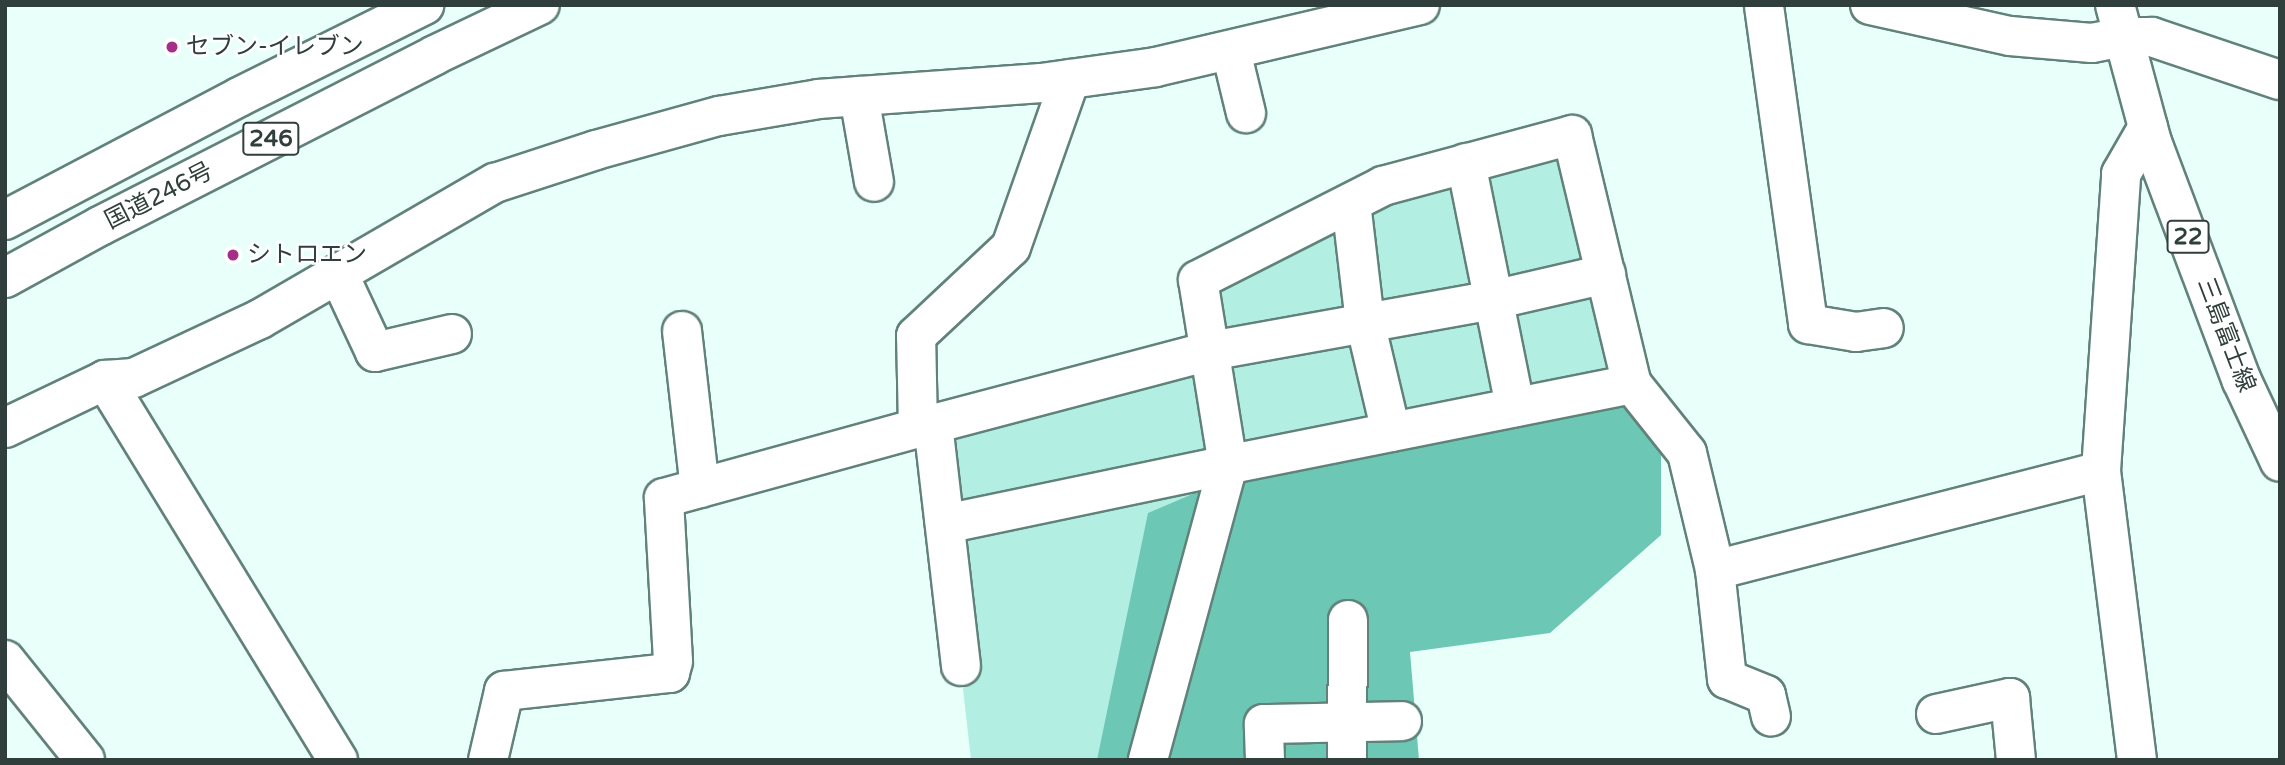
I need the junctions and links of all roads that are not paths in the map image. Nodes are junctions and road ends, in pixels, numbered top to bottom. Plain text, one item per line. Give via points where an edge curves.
1 (424, 5) edge
2 (540, 5) edge
3 (1420, 5) edge
4 (1764, 5) edge
5 (1870, 5) edge
6 (2118, 21) edge
7 (1231, 51) junction
8 (1070, 79) junction
9 (2280, 80) edge
10 (859, 96) junction
11 (1246, 113) dead end
12 (2148, 127) junction
13 (1466, 163) junction
14 (874, 182) dead end
15 (1351, 203) junction
16 (5, 219) edge
17 (1605, 274) junction
18 (340, 275) junction
19 (5, 278) edge
20 (1493, 300) junction
21 (1365, 322) junction
22 (1884, 328) dead end
23 (682, 331) dead end
24 (452, 334) dead end
25 (1210, 351) junction
26 (105, 380) junction
27 (1632, 384) junction
28 (1514, 407) junction
29 (926, 426) junction
30 (5, 428) edge
31 (1391, 432) junction
32 (2280, 462) edge
33 (1228, 465) junction
34 (2101, 471) junction
35 (700, 488) junction
36 (945, 524) junction
37 (1715, 570) junction
38 (1348, 620) dead end
39 (5, 660) edge
40 (961, 666) dead end
41 (1936, 714) dead end
42 (1771, 716) dead end
43 (1402, 721) dead end
44 (1345, 722) junction
45 (85, 760) edge
46 (338, 760) edge
47 (488, 760) edge
48 (1148, 760) edge
49 (1265, 760) edge
50 (1348, 760) edge
51 (2016, 760) edge
52 (2137, 760) edge

1 - 16 main road, 国道246号 / 246
2 - 19 main road, 国道246号 / 246
3 - 7 main road
4 - 22 main road via 1808,324 1856,332
5 - 6 main road via 2010,36 2092,43
6 - 9 main road
6 - 12 main road, 三島富士線 / 22
7 - 8 main road
7 - 11 main road
8 - 10 main road
8 - 29 main road via 1011,247 916,336
10 - 14 main road
10 - 18 main road via 719,116 495,183
12 - 32 main road, 三島富士線 / 22 via 2242,381
12 - 34 main road via 2121,174
13 - 15 main road via 1383,186
13 - 17 main road via 1572,135
13 - 20 main road
15 - 21 main road
15 - 25 main road via 1198,280
17 - 20 main road
17 - 27 main road
18 - 24 main road via 376,352
18 - 26 main road via 260,319 134,378
20 - 21 main road
20 - 28 main road
21 - 25 main road
21 - 31 main road
23 - 35 main road
25 - 29 main road
25 - 33 main road
26 - 30 main road
26 - 46 main road
27 - 28 main road
27 - 37 main road via 1687,453
28 - 31 main road
29 - 35 main road
29 - 36 main road
31 - 33 main road
33 - 36 main road
33 - 48 main road
34 - 37 main road
34 - 52 main road
35 - 47 main road via 664,498 670,673 504,691
36 - 40 main road
37 - 42 main road via 1727,679 1766,695
38 - 44 main road
39 - 45 main road
41 - 51 main road via 2010,698
43 - 44 main road
44 - 49 main road via 1264,724
44 - 50 main road

